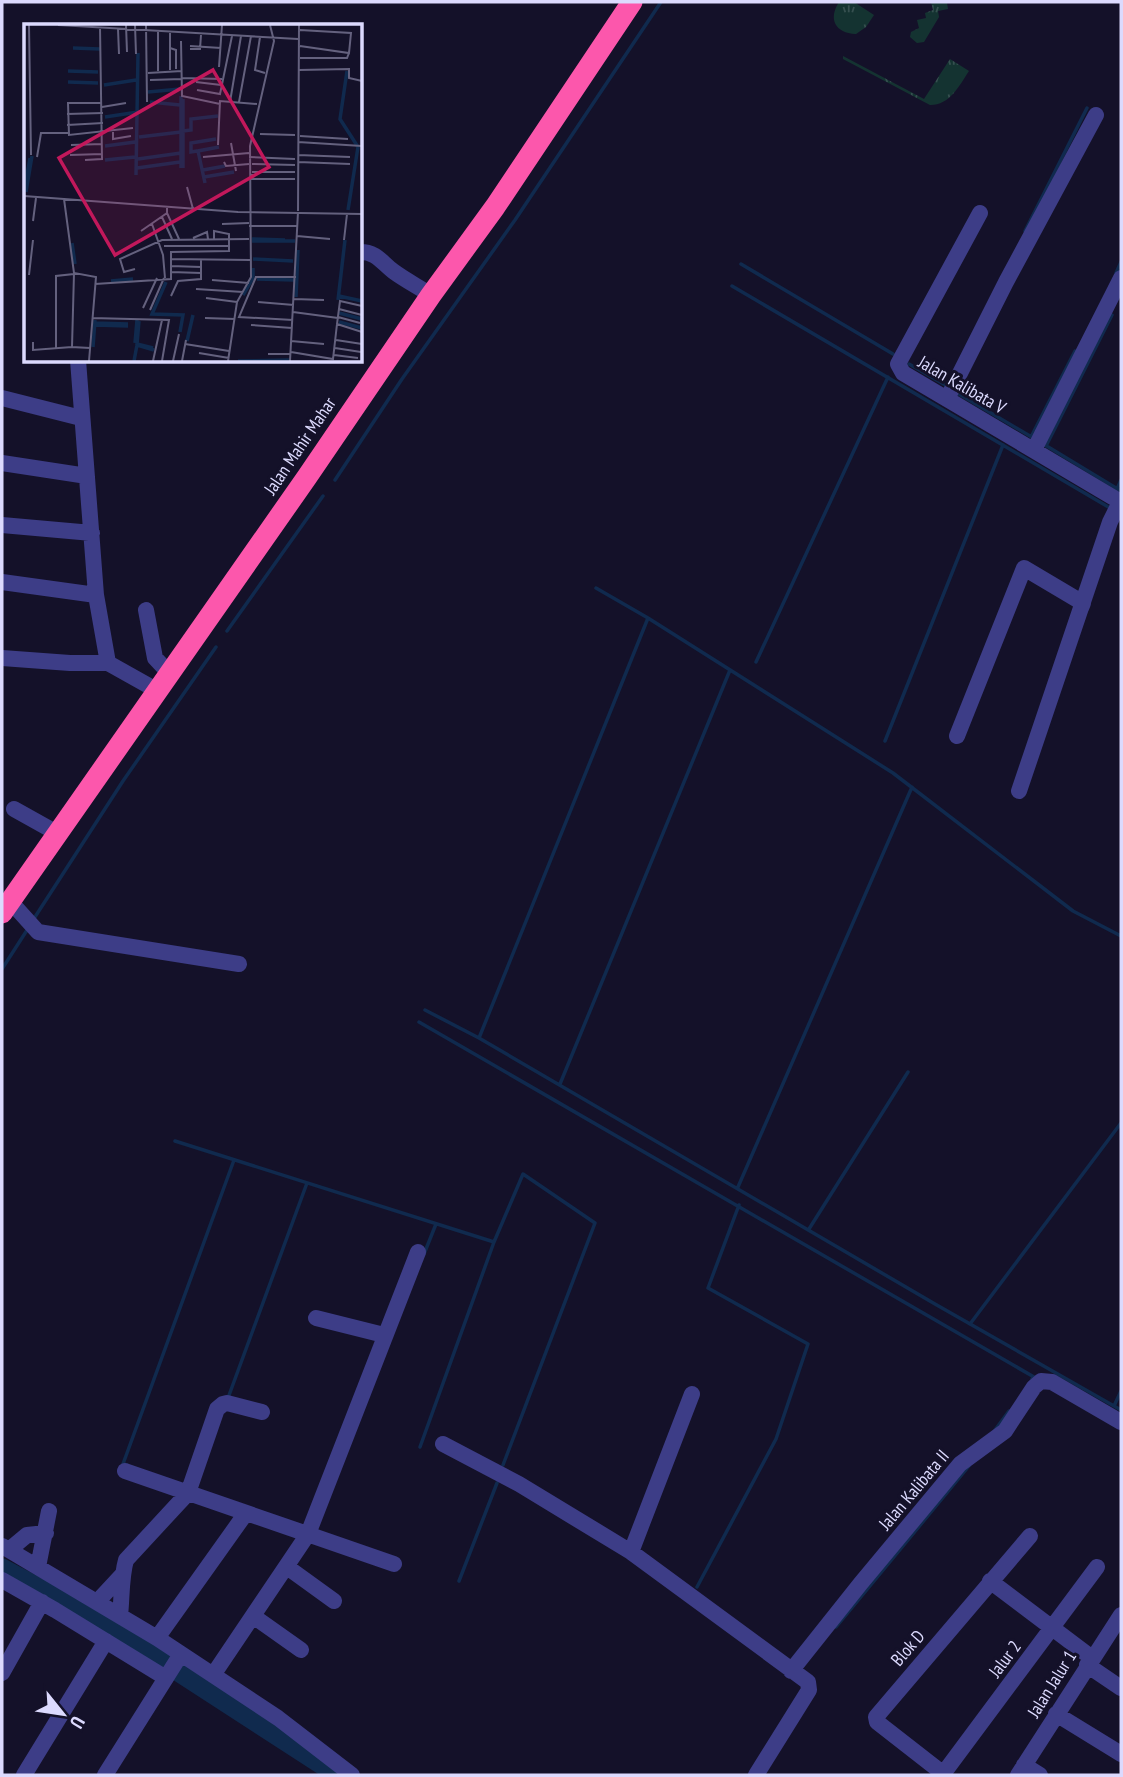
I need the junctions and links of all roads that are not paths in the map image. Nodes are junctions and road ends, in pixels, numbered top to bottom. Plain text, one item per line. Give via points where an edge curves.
1 (632, 2) edge
2 (1096, 115) dead end
3 (979, 213) dead end
4 (362, 252) edge
5 (1121, 278) edge
6 (431, 295) junction
7 (78, 362) edge
8 (2, 398) edge
9 (947, 399) junction
10 (81, 418) junction
11 (1034, 450) junction
12 (2, 463) edge
13 (87, 476) junction
14 (1119, 505) edge
15 (2, 525) edge
16 (92, 533) junction
17 (2, 582) edge
18 (96, 596) junction
19 (1083, 603) junction
20 (146, 610) dead end
21 (2, 658) edge
22 (108, 663) junction
23 (164, 682) junction
24 (957, 736) dead end
25 (1019, 791) dead end
26 (15, 809) dead end
27 (57, 834) junction
28 (6, 907) edge
29 (239, 964) dead end
30 (418, 1252) dead end
31 (316, 1318) dead end
32 (384, 1335) junction
33 (692, 1394) dead end
34 (262, 1412) dead end
35 (1121, 1422) edge
36 (443, 1444) dead end
37 (125, 1471) dead end
38 (188, 1493) junction
39 (49, 1511) dead end
40 (246, 1513) junction
41 (46, 1533) junction
42 (308, 1535) junction
43 (1030, 1536) dead end
44 (6, 1548) edge
45 (631, 1552) junction
46 (394, 1564) dead end
47 (38, 1567) junction
48 (287, 1567) junction
49 (1097, 1567) dead end
50 (123, 1574) junction
51 (2, 1580) edge
52 (990, 1581) junction
53 (334, 1601) dead end
54 (42, 1602) junction
55 (97, 1602) junction
56 (120, 1616) junction
57 (253, 1616) junction
58 (1121, 1616) edge
59 (1052, 1628) junction
60 (157, 1638) junction
61 (106, 1641) junction
62 (301, 1650) dead end
63 (1089, 1662) junction
64 (173, 1667) junction
65 (792, 1671) junction
66 (2, 1673) edge
67 (213, 1675) junction
68 (1121, 1688) edge
69 (1056, 1714) junction
70 (1121, 1754) edge
71 (1021, 1770) edge
72 (763, 1772) edge
73 (24, 1775) edge
74 (105, 1775) edge
75 (352, 1775) edge
76 (944, 1775) edge
77 (1040, 1775) edge

1 - 6 highway, Jalan Mahir Mahar
2 - 9 street
3 - 9 street, Jalan Kalibata V via 898,364 903,373
4 - 6 street via 380,258
5 - 11 street
6 - 23 highway, Jalan Mahir Mahar
7 - 10 street
8 - 10 street
9 - 11 street, Jalan Kalibata V
10 - 13 street
11 - 14 street, Jalan Kalibata V
12 - 13 street
13 - 16 street
14 - 19 street
15 - 16 street
16 - 18 street
17 - 18 street
18 - 22 street
19 - 24 street via 1024,568
19 - 25 street
20 - 23 street
21 - 22 street
22 - 23 street
23 - 27 highway, Jalan Mahir Mahar
26 - 27 street
27 - 28 highway, Jalan Mahir Mahar
28 - 29 street via 38,932
30 - 32 street
31 - 32 street
32 - 42 street
33 - 45 street
34 - 38 street via 228,1403 219,1406
35 - 65 street, Jalan Kalibata II via 1052,1382 1041,1381 1001,1435 960,1464
36 - 45 street
37 - 38 street
38 - 40 street
38 - 50 street via 126,1560
39 - 41 street
40 - 42 street
40 - 60 street
41 - 44 street via 27,1535
41 - 47 street
42 - 46 street
42 - 48 street
43 - 52 street, Blok D
44 - 47 street
45 - 65 street
47 - 55 street
48 - 53 street
48 - 57 street
49 - 59 street, Jalur 2
50 - 55 street
50 - 56 street
51 - 54 street
52 - 59 street
52 - 76 street, Blok D via 876,1717
54 - 61 street
54 - 66 street
55 - 56 street
56 - 60 street
57 - 62 street
57 - 67 street
58 - 63 street, Jalan Jalur 1
59 - 63 street
59 - 76 street, Jalur 2
60 - 64 street
61 - 64 street
61 - 73 street
63 - 68 street
63 - 69 street, Jalan Jalur 1
64 - 67 street
64 - 74 street
65 - 72 street via 810,1687
67 - 75 street
69 - 70 street
69 - 71 street, Jalan Jalur 1
71 - 77 street

